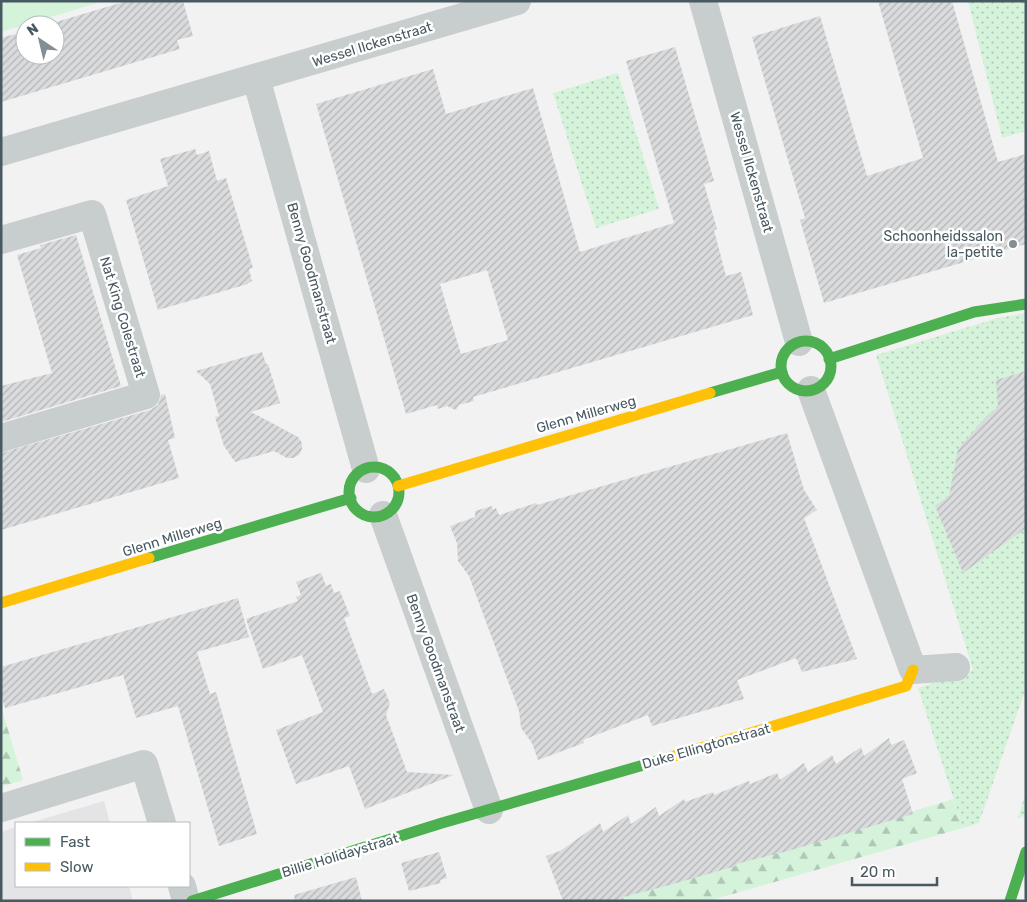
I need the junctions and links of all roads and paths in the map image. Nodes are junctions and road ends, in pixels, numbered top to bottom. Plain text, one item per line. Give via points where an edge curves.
1 (517, 1) edge
2 (703, 1) edge
3 (256, 78) junction
4 (1, 152) edge
5 (1, 240) edge
6 (1026, 304) edge
7 (799, 342) junction
8 (829, 358) junction
9 (782, 372) junction
10 (811, 390) junction
11 (1, 438) edge
12 (366, 469) junction
13 (398, 486) junction
14 (350, 498) junction
15 (383, 516) junction
16 (1, 603) edge
17 (956, 667) dead end
18 (913, 670) junction
19 (1, 808) edge
20 (488, 810) junction
21 (162, 822) edge
22 (1026, 852) edge
23 (182, 887) edge
24 (186, 901) edge
25 (192, 901) edge
26 (1010, 901) edge

1 - 3 street, Wessel Ilckenstraat
2 - 7 street, Wessel Ilckenstraat
3 - 4 street
3 - 12 street, Benny Goodmanstraat
5 - 11 street, Nat King Colestraat via 92,214 146,396
6 - 8 street via 974,312
7 - 8 street via 818,344
7 - 9 street via 784,353
8 - 10 street via 826,380
9 - 10 street via 790,385 800,390
9 - 13 street, Glenn Millerweg
10 - 18 street
12 - 13 street via 378,468 388,472
12 - 14 street via 353,480
13 - 15 street via 395,506
14 - 15 street via 363,514
14 - 16 street, Glenn Millerweg
15 - 20 street, Benny Goodmanstraat
17 - 18 street
18 - 20 street, Duke Ellingtonstraat via 906,686
19 - 21 street via 144,764
20 - 25 street, Billie Holidaystraat
22 - 26 street
23 - 24 street

